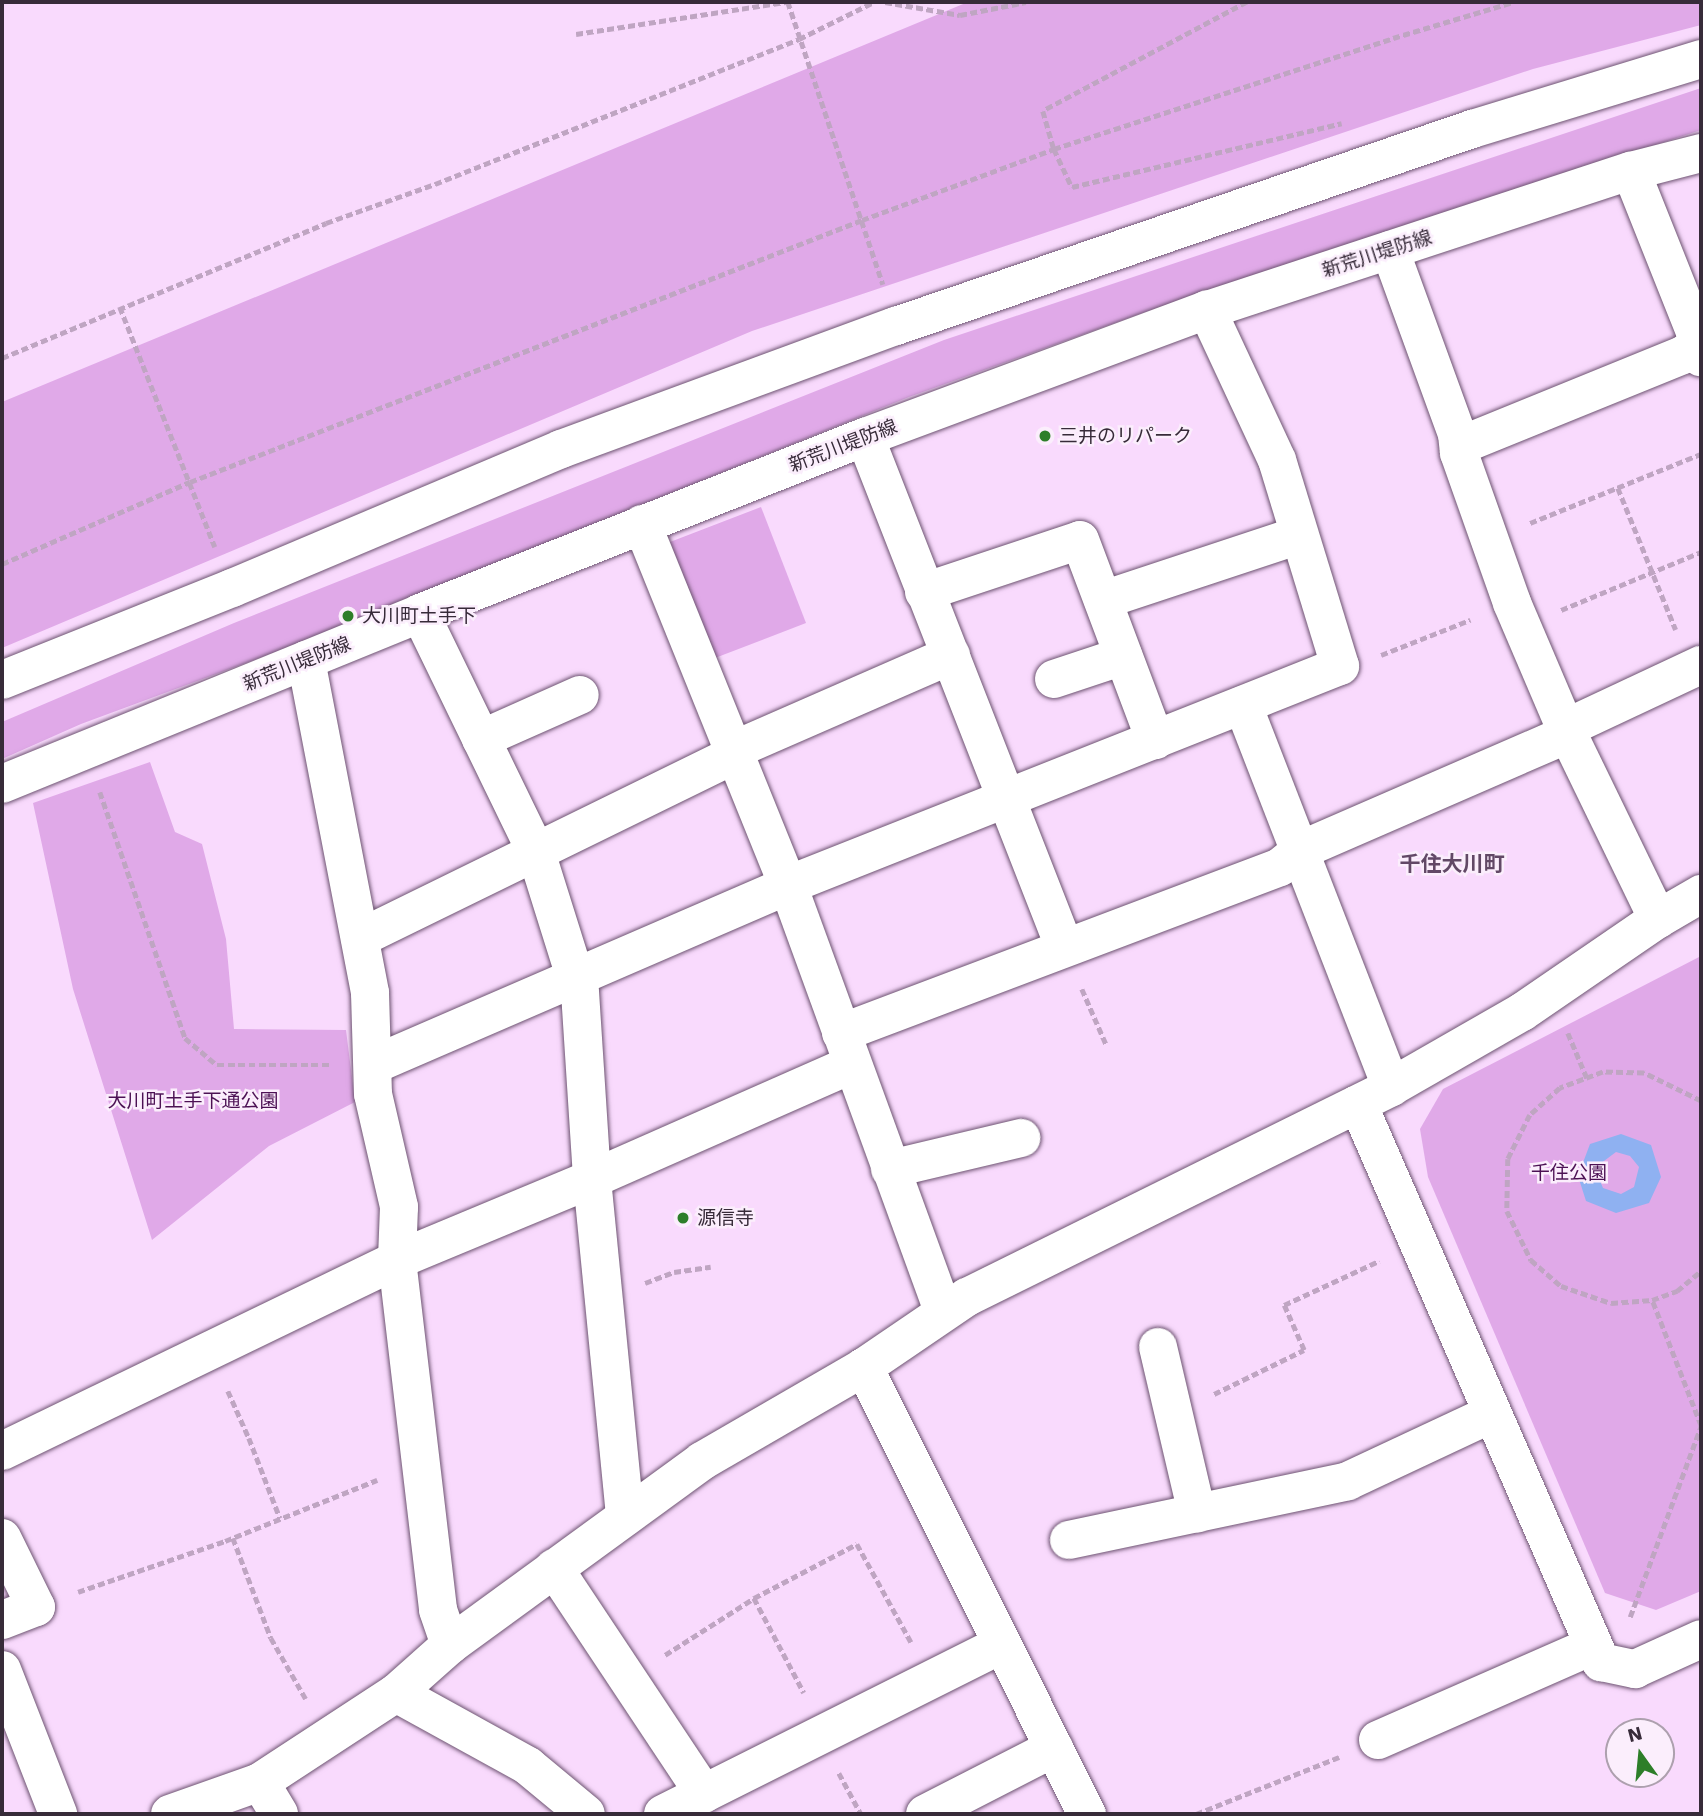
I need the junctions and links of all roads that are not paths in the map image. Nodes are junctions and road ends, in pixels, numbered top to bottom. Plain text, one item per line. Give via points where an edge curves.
1 (1701, 59) edge
2 (1701, 153) edge
3 (1631, 171) junction
4 (1390, 250) junction
5 (1206, 310) junction
6 (1700, 349) edge
7 (865, 437) junction
8 (1459, 446) junction
9 (642, 524) junction
10 (1299, 535) junction
11 (925, 592) junction
12 (1103, 600) junction
13 (420, 613) junction
14 (951, 655) junction
15 (1123, 656) junction
16 (306, 660) junction
17 (1697, 667) edge
18 (1054, 679) dead end
19 (2, 680) edge
20 (580, 695) dead end
21 (1243, 705) junction
22 (1568, 734) junction
23 (481, 739) junction
24 (1155, 740) junction
25 (735, 754) junction
26 (2, 784) edge
27 (1005, 799) junction
28 (1301, 850) junction
29 (536, 852) junction
30 (788, 885) junction
31 (1701, 894) edge
32 (1658, 919) junction
33 (360, 938) junction
34 (1064, 946) junction
35 (575, 978) junction
36 (846, 1049) junction
37 (373, 1065) junction
38 (1374, 1096) junction
39 (1021, 1138) dead end
40 (890, 1169) junction
41 (592, 1180) junction
42 (397, 1260) junction
43 (943, 1312) junction
44 (1158, 1348) dead end
45 (863, 1367) junction
46 (1491, 1414) junction
47 (2, 1451) edge
48 (1197, 1513) junction
49 (625, 1516) junction
50 (2, 1538) edge
51 (1069, 1539) dead end
52 (554, 1568) junction
53 (19, 1614) edge
54 (1701, 1639) edge
55 (1002, 1644) junction
56 (450, 1645) junction
57 (1603, 1656) junction
58 (2, 1670) edge
59 (396, 1693) junction
60 (1378, 1740) road end
61 (1054, 1748) junction
62 (704, 1794) junction
63 (270, 1798) edge
64 (58, 1814) edge
65 (170, 1814) edge
66 (586, 1814) edge
67 (663, 1814) edge
68 (925, 1814) edge
69 (1087, 1814) edge

1 - 19 main road via 1446,137 883,330 561,449
2 - 3 main road, 新荒川堤防線
3 - 4 main road, 新荒川堤防線
3 - 6 main road
4 - 5 main road, 新荒川堤防線
4 - 8 main road
5 - 7 main road, 新荒川堤防線
5 - 10 main road via 1277,460
6 - 8 main road
7 - 9 main road, 新荒川堤防線
7 - 11 main road
8 - 22 main road via 1517,615
9 - 13 main road, 新荒川堤防線
9 - 25 main road
10 - 12 main road
10 - 21 main road via 1340,666
11 - 12 main road via 1080,540
11 - 14 main road
12 - 15 main road
13 - 16 main road, 新荒川堤防線
13 - 23 main road
14 - 25 main road via 743,746
14 - 27 main road
15 - 18 main road
15 - 24 main road
16 - 26 main road, 新荒川堤防線
16 - 33 main road
17 - 22 main road via 1577,723
20 - 23 main road
21 - 24 main road
21 - 28 main road
22 - 28 main road
22 - 32 main road
23 - 29 main road
24 - 27 main road
25 - 29 main road
25 - 30 main road
27 - 30 main road
27 - 34 main road
28 - 34 main road via 1280,867
28 - 38 main road
29 - 33 main road
29 - 35 main road
30 - 35 main road
30 - 36 main road
31 - 32 main road
32 - 38 main road via 1522,1013
33 - 37 main road via 370,993
34 - 36 main road
35 - 37 main road
35 - 41 main road via 580,992
36 - 40 main road
36 - 41 main road
37 - 42 main road via 373,1094 399,1207
38 - 43 main road
38 - 46 main road via 1418,1243
39 - 40 main road
40 - 43 main road
41 - 42 main road
41 - 49 main road
42 - 47 main road
42 - 56 main road via 438,1610
43 - 45 main road
44 - 48 main road
45 - 49 main road via 702,1461
45 - 55 main road
46 - 48 main road via 1348,1481
46 - 57 main road
48 - 51 main road
49 - 52 main road
50 - 53 main road
52 - 56 main road
52 - 62 main road
54 - 57 main road via 1635,1669
55 - 61 main road
55 - 62 main road
56 - 59 main road
57 - 60 main road
58 - 64 main road
59 - 63 main road via 329,1737
59 - 66 main road via 528,1766
61 - 68 main road
61 - 69 main road
62 - 67 main road
63 - 65 main road

